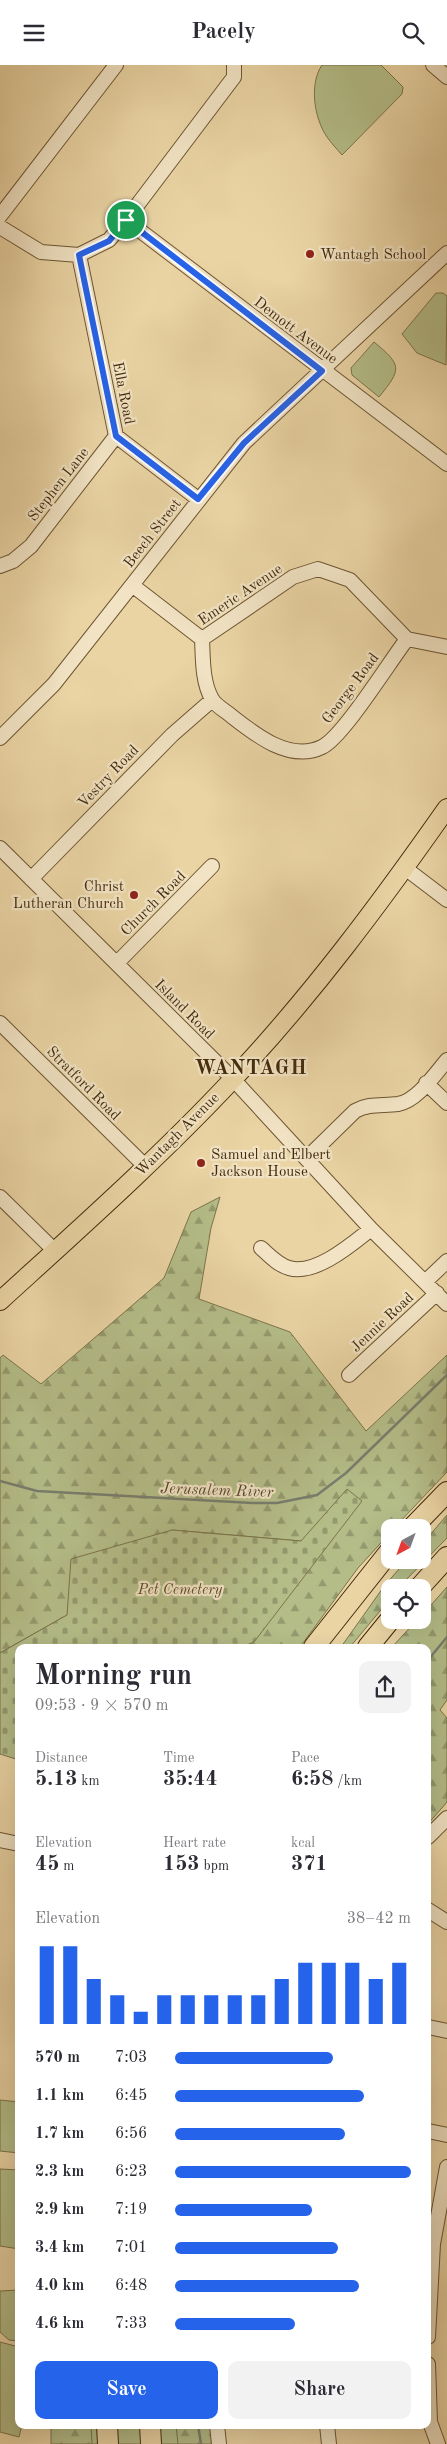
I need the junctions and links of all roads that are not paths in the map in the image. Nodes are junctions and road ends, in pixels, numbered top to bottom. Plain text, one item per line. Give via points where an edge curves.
1 (116, 65) edge
2 (234, 65) edge
3 (433, 65) edge
4 (447, 77) edge
5 (0, 215) edge
6 (126, 220) junction
7 (0, 227) edge
8 (447, 253) edge
9 (79, 255) junction
10 (322, 371) junction
11 (116, 436) junction
12 (447, 464) edge
13 (198, 499) junction
14 (0, 566) edge
15 (132, 585) junction
16 (202, 639) junction
17 (406, 639) junction
18 (447, 647) edge
19 (212, 700) junction
20 (0, 738) edge
21 (447, 808) edge
22 (0, 848) edge
23 (212, 866) dead end
24 (405, 868) junction
25 (31, 879) junction
26 (447, 899) edge
27 (117, 963) junction
28 (0, 1023) edge
29 (447, 1060) edge
30 (233, 1079) junction
31 (426, 1083) junction
32 (447, 1103) edge
33 (306, 1158) junction
34 (145, 1166) junction
35 (0, 1197) edge
36 (371, 1229) junction
37 (261, 1248) dead end
38 (55, 1251) junction
39 (447, 1261) edge
40 (426, 1281) junction
41 (437, 1293) junction
42 (0, 1301) edge
43 (447, 1305) edge
44 (349, 1375) dead end
45 (447, 1492) edge
46 (421, 1519) edge
47 (447, 1557) edge
48 (381, 1562) edge
49 (427, 1579) edge
50 (383, 1629) edge
51 (316, 1644) edge
52 (370, 1644) edge
53 (447, 1818) edge
54 (431, 1834) edge
55 (0, 1840) edge
56 (15, 1843) edge
57 (431, 1912) edge
58 (447, 1922) edge
59 (431, 2028) edge
60 (447, 2031) edge
61 (431, 2132) edge
62 (447, 2135) edge
63 (447, 2167) edge
64 (431, 2281) edge
65 (431, 2425) edge
66 (107, 2429) edge
67 (150, 2429) edge
68 (217, 2429) edge
69 (327, 2429) edge
70 (108, 2444) edge
71 (151, 2444) edge
72 (219, 2444) edge
73 (329, 2444) edge
74 (438, 2444) edge

1 - 5 street
2 - 6 street via 234,77
3 - 4 street
6 - 9 street via 109,241
6 - 10 street, Demott Avenue
7 - 9 street via 41,252
8 - 10 street, Beech Street
9 - 11 street, Ella Road
10 - 12 street, Demott Avenue
10 - 13 street, Beech Street via 244,443
11 - 13 street, Ella Road
11 - 14 street, Stephen Lane via 31,546 13,561
13 - 15 street, Beech Street
15 - 16 street
15 - 20 street, Beech Street via 54,684
16 - 17 street, Emeric Avenue via 293,577 318,569 350,579
16 - 19 street via 204,672
17 - 18 street
17 - 19 street, George Road via 338,733 321,747 290,750 256,736
19 - 25 street, Vestry Road via 172,735
21 - 24 main road, Wantagh Avenue
22 - 25 street, Island Road
23 - 27 street, Church Road
24 - 26 street
24 - 30 main road, Wantagh Avenue via 303,1000
25 - 27 street, Island Road
27 - 30 street, Island Road
28 - 34 street, Stratford Road
29 - 31 street
30 - 33 street, Island Road
30 - 34 main road, Wantagh Avenue
31 - 32 street
31 - 33 street via 404,1103 371,1105 355,1111
33 - 36 street, Island Road
34 - 38 main road, Wantagh Avenue
35 - 38 street
36 - 37 street via 344,1251 302,1269 291,1269 278,1263
36 - 40 street, Island Road
38 - 42 main road, Wantagh Avenue
39 - 40 street
40 - 41 street, Island Road
41 - 43 street, Island Road
41 - 44 street, Jennie Road
45 - 46 highway
47 - 49 highway
48 - 51 highway
50 - 52 highway
53 - 54 street
55 - 56 street
57 - 58 street
59 - 60 street
61 - 62 street
63 - 64 street via 433,2244
65 - 74 street
66 - 70 highway
67 - 71 highway
68 - 72 street
69 - 73 street

